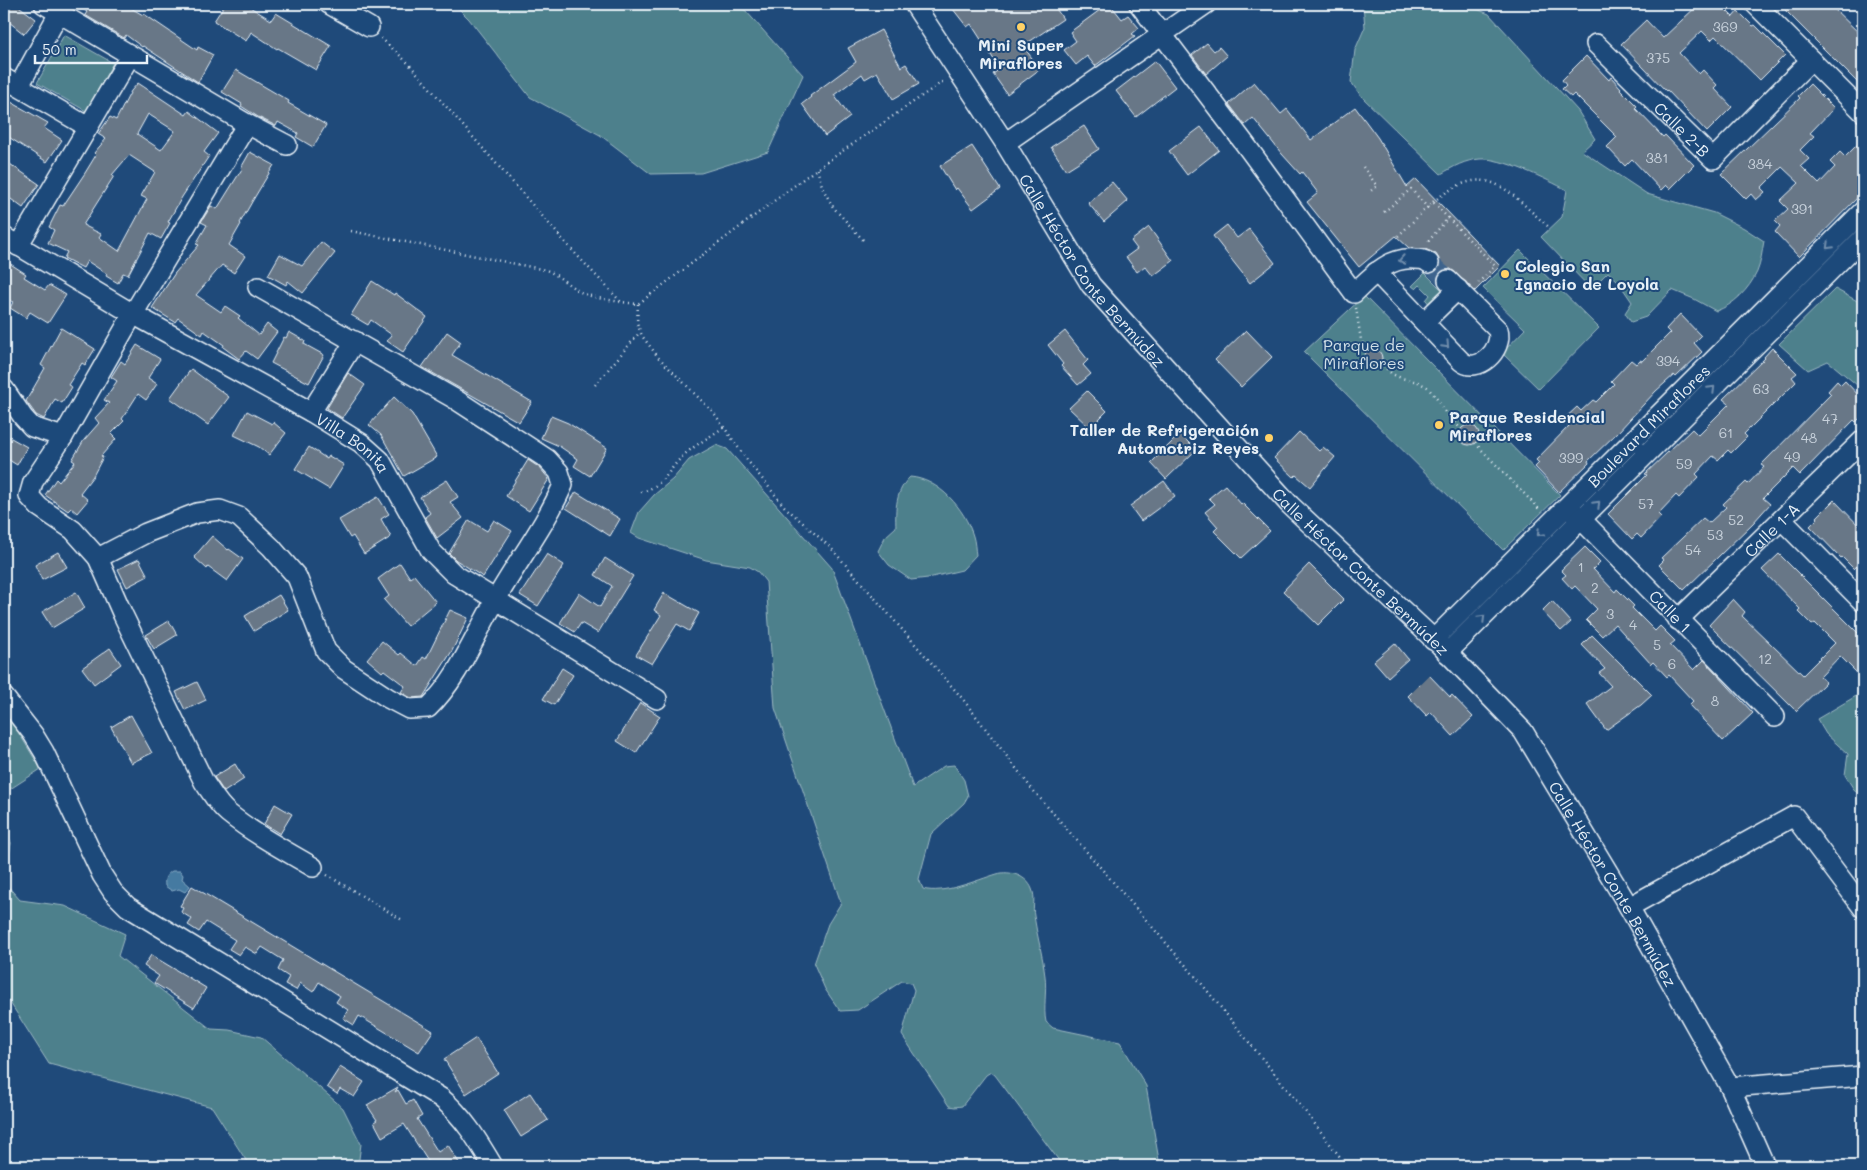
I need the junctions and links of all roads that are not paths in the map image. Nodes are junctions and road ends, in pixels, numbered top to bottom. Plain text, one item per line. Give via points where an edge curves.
1 (329, 4) edge
2 (914, 4) edge
3 (1139, 4) edge
4 (1206, 4) edge
5 (1755, 4) edge
6 (52, 8) edge
7 (369, 26) road end
8 (1161, 35) junction
9 (1596, 44) dead end
10 (130, 56) junction
11 (1811, 60) junction
12 (11, 82) edge
13 (1863, 112) edge
14 (247, 124) junction
15 (88, 127) junction
16 (1005, 143) junction
17 (287, 145) dead end
18 (1863, 211) edge
19 (1863, 238) edge
20 (11, 241) edge
21 (1427, 254) road end
22 (1376, 272) junction
23 (258, 286) dead end
24 (133, 314) junction
25 (1424, 322) junction
26 (356, 341) junction
27 (4, 389) edge
28 (312, 412) junction
29 (63, 437) junction
30 (1863, 440) edge
31 (1568, 506) junction
32 (1581, 520) junction
33 (1782, 520) junction
34 (98, 558) junction
35 (496, 599) junction
36 (1863, 602) edge
37 (1678, 620) junction
38 (1434, 640) junction
39 (1447, 653) junction
40 (4, 697) edge
41 (657, 700) dead end
42 (1775, 717) dead end
43 (313, 867) road end
44 (1629, 907) junction
45 (1863, 908) edge
46 (1863, 1076) edge
47 (1730, 1087) junction
48 (494, 1166) edge
49 (1765, 1166) edge

1 - 7 street
2 - 16 street, Calle Héctor Conte Bermúdez
3 - 8 street
4 - 8 street
5 - 11 street
6 - 10 street
6 - 12 street
8 - 16 street
8 - 22 street via 1354,293
9 - 11 street, Calle 2-B via 1713,159
10 - 14 street
10 - 15 street
11 - 13 street
12 - 15 street
14 - 17 street
14 - 24 street
15 - 20 street
16 - 38 street, Calle Héctor Conte Bermúdez via 1091,285 1290,505
18 -> 31 street, Boulevard Miraflores
32 -> 19 street
20 - 24 street, Villa Bonita
21 -> 22 street via 1421,259 1391,262
22 - 25 street
23 - 26 street
24 - 28 street, Villa Bonita
24 - 29 street
25 -> 25 street via 1464,364 1476,365 1494,352 1500,341 1498,330 1460,286
26 - 28 street
26 - 35 street via 464,404 547,459 559,472 563,485 555,503
27 - 29 street via 32,427
28 - 35 street, Villa Bonita via 361,443 380,460 431,551 454,574
29 - 34 street via 34,482 30,496 39,507 73,530
30 - 33 street, Calle 1-A
31 - 32 street, Calle 1
31 -> 38 street, Boulevard Miraflores
32 - 37 street, Calle 1
39 -> 32 street
33 - 36 street
33 - 37 street, Calle 1-A
34 - 35 street via 197,513 220,510 239,517 297,577 326,651 344,669 409,709 428,708 443,694
34 - 43 street via 204,782 226,812
35 - 41 street, Villa Bonita
37 - 42 street, Calle 1
38 - 39 street, Calle Héctor Conte Bermúdez
39 - 44 street, Calle Héctor Conte Bermúdez via 1523,731
40 - 48 street via 44,752 102,875 128,907 441,1098 467,1124
44 - 45 street via 1794,816
44 - 47 street, Calle Héctor Conte Bermúdez
46 - 47 street
47 - 49 street, Calle Héctor Conte Bermúdez

